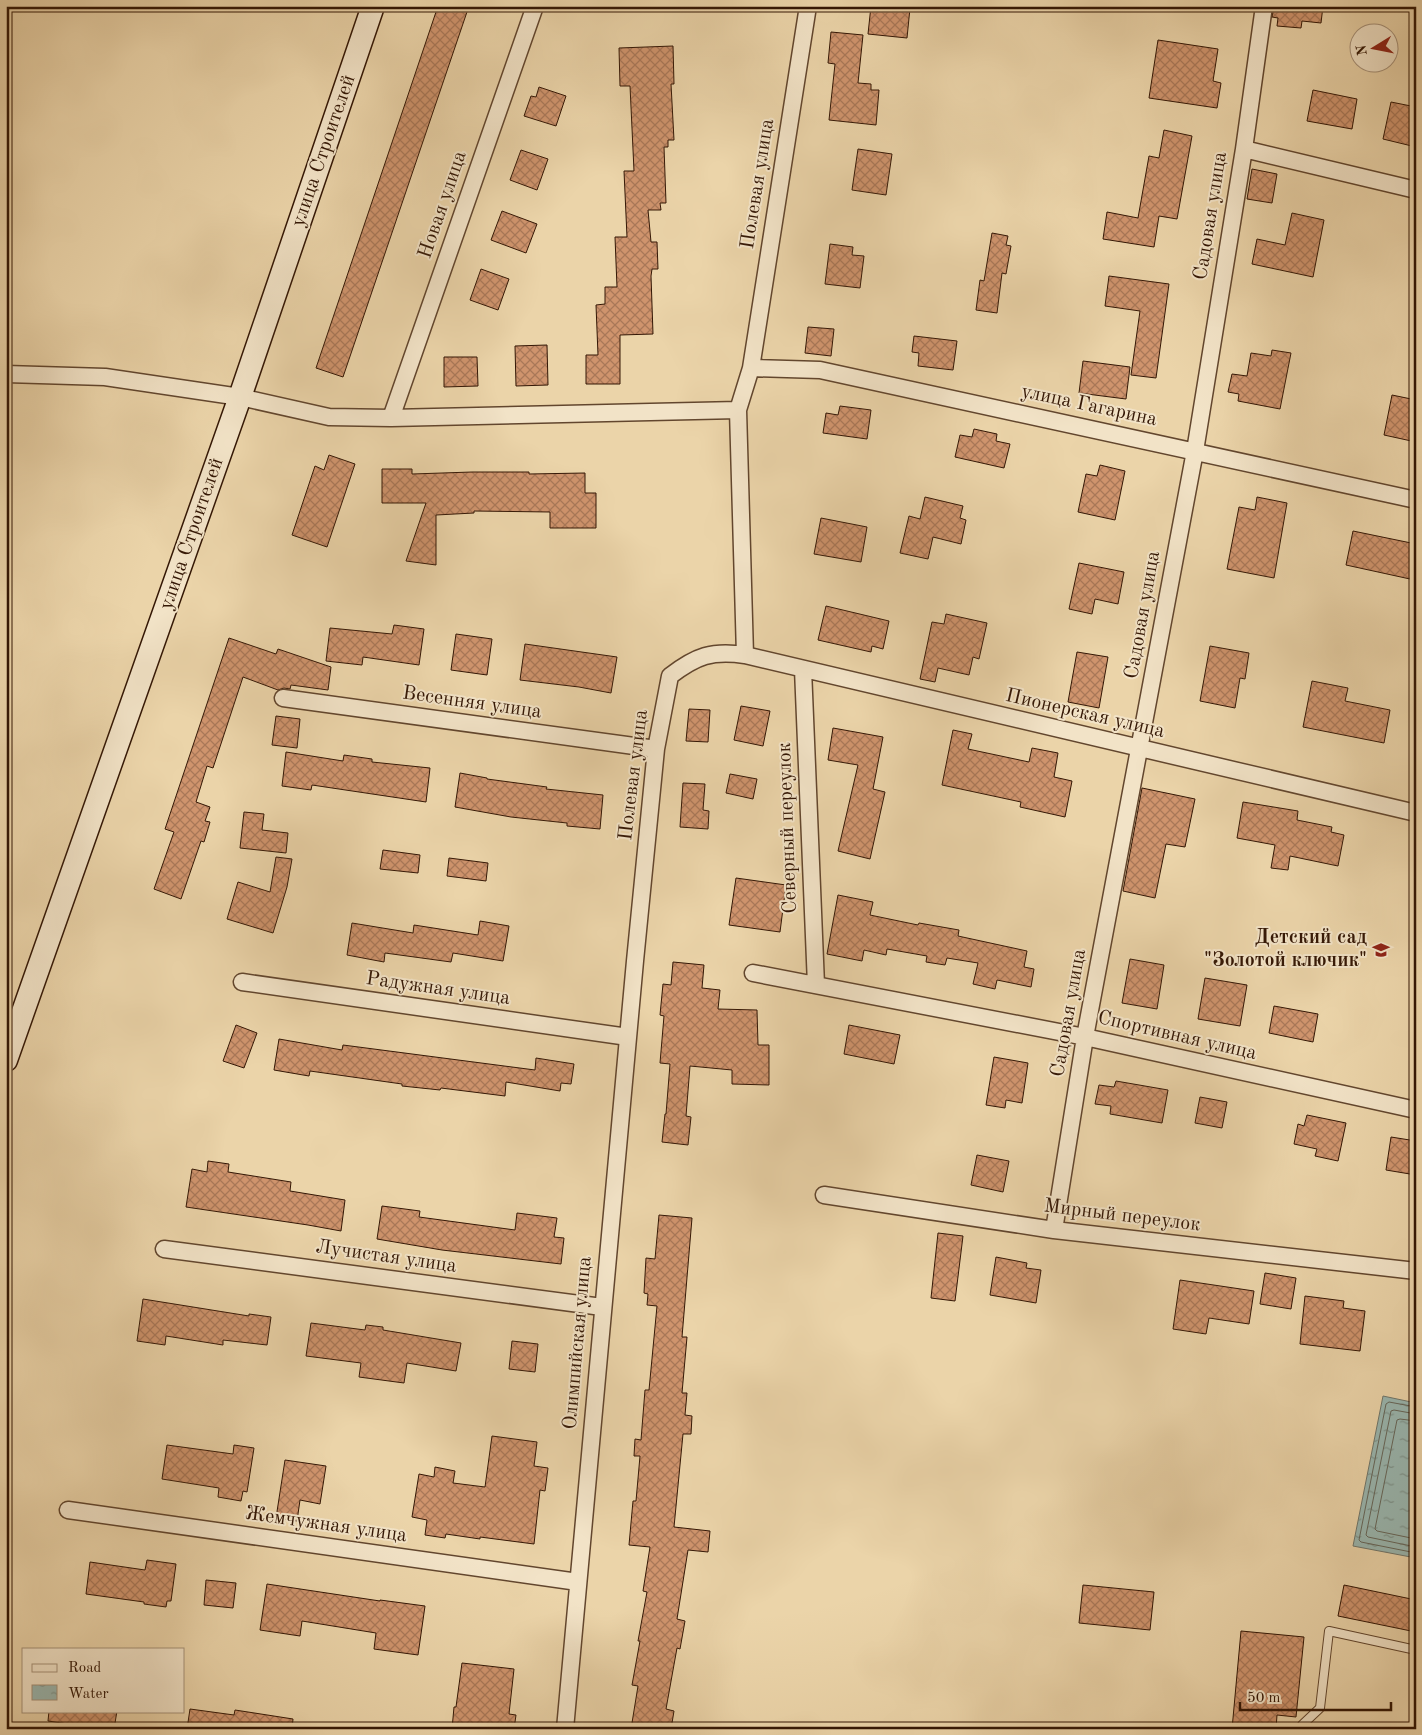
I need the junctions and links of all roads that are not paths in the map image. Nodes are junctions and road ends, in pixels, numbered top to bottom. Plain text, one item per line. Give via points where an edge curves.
1 (373, 6) edge
2 (534, 6) edge
3 (808, 6) edge
4 (1264, 6) edge
5 (1244, 149) junction
6 (1416, 190) edge
7 (751, 368) junction
8 (6, 374) edge
9 (240, 397) junction
10 (738, 410) junction
11 (391, 418) junction
12 (1195, 451) junction
13 (1416, 500) edge
14 (745, 655) junction
15 (803, 669) junction
16 (283, 698) dead end
17 (656, 749) junction
18 (1140, 749) junction
19 (1416, 813) edge
20 (635, 961) joint
21 (752, 972) dead end
22 (242, 982) dead end
23 (816, 984) junction
24 (628, 1037) junction
25 (1085, 1037) junction
26 (6, 1060) edge
27 (1416, 1110) edge
28 (824, 1195) dead end
29 (1054, 1230) junction
30 (164, 1249) dead end
31 (1416, 1271) edge
32 (602, 1307) junction
33 (68, 1510) dead end
34 (578, 1582) junction
35 (1416, 1650) edge
36 (1302, 1725) dead end
37 (565, 1729) edge

1 - 9 main road, улица Строителей
2 - 11 street, Новая улица
3 - 7 street, Полевая улица
4 - 5 street, Садовая улица
5 - 6 street
5 - 12 street, Садовая улица
7 - 10 street
7 - 12 street, улица Гагарина via 820,370
8 - 9 street via 104,377
9 - 11 street via 329,417
9 - 26 main road, улица Строителей
10 - 11 street
10 - 14 street
12 - 13 street, улица Гагарина
12 - 18 street, Садовая улица
14 - 15 street, Пионерская улица
14 - 17 street, Полевая улица via 727,652 709,655 688,662 670,676
15 - 18 street, Пионерская улица
15 - 23 street, Северный переулок
16 - 17 street, Весенняя улица
17 - 20 street, Полевая улица
18 - 19 street, Пионерская улица
18 - 25 street, Садовая улица
20 - 24 street, Олимпийская улица
21 - 23 street, Спортивная улица
22 - 24 street, Радужная улица
23 - 25 street, Спортивная улица
24 - 32 street, Олимпийская улица
25 - 27 street, Спортивная улица
25 - 29 street, Садовая улица
28 - 29 street, Мирный переулок
29 - 31 street, Мирный переулок
30 - 32 street, Лучистая улица
32 - 34 street, Олимпийская улица
33 - 34 street, Жемчужная улица
34 - 37 street, Олимпийская улица
35 - 36 lane via 1329,1631 1320,1708

